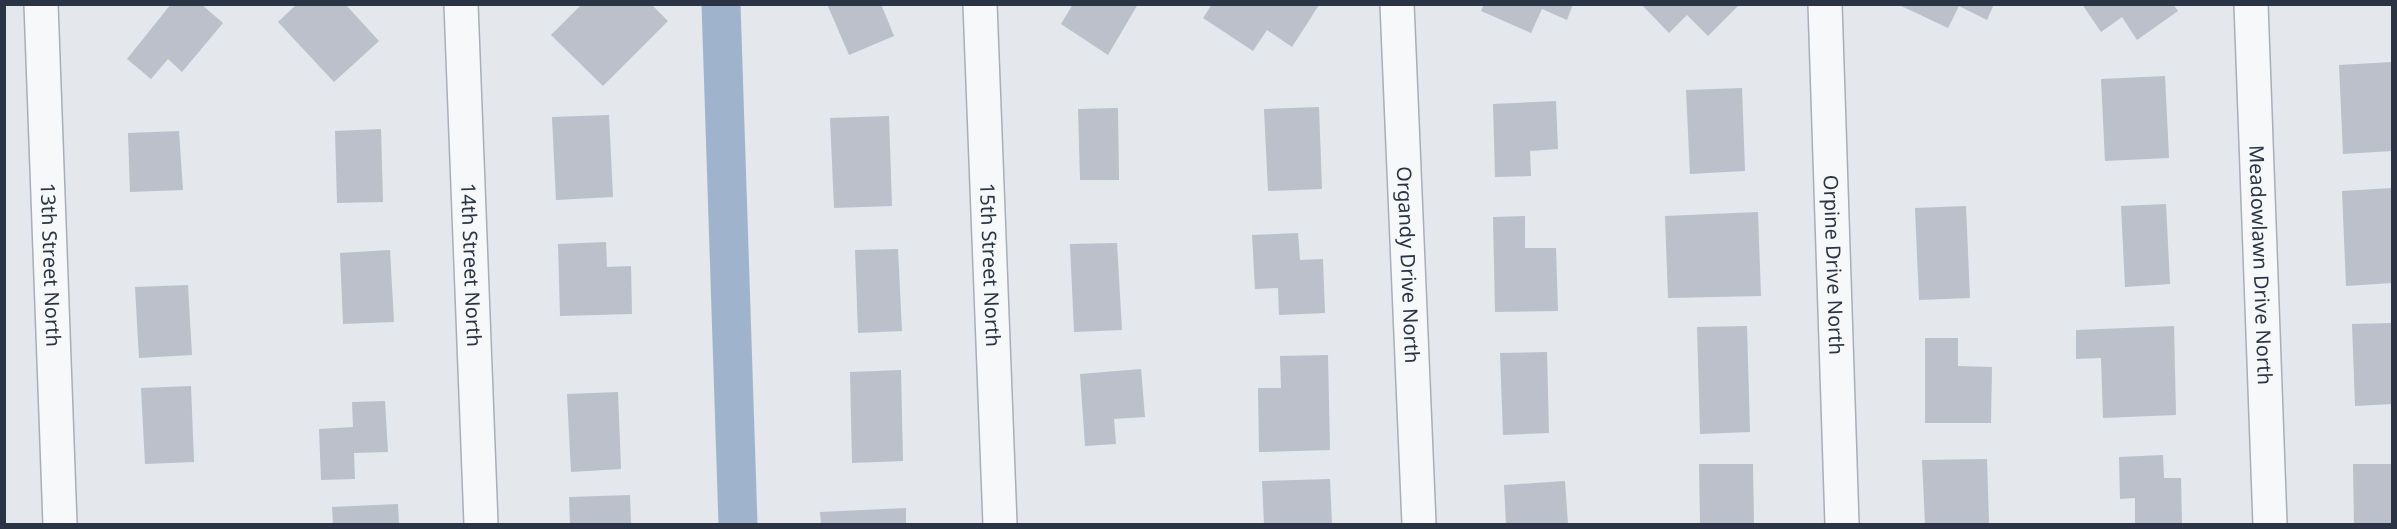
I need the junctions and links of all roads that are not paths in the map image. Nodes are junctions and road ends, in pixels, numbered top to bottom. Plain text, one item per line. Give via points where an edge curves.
1 (41, 4) edge
2 (461, 4) edge
3 (980, 4) edge
4 (1397, 4) edge
5 (1825, 4) edge
6 (2251, 4) edge
7 (60, 525) edge
8 (481, 525) edge
9 (1000, 525) edge
10 (1419, 525) edge
11 (1842, 525) edge
12 (2270, 525) edge

1 - 7 street, 13th Street North
2 - 8 street, 14th Street North
3 - 9 street, 15th Street North
4 - 10 street, Organdy Drive North
5 - 11 street, Orpine Drive North
6 - 12 street, Meadowlawn Drive North

